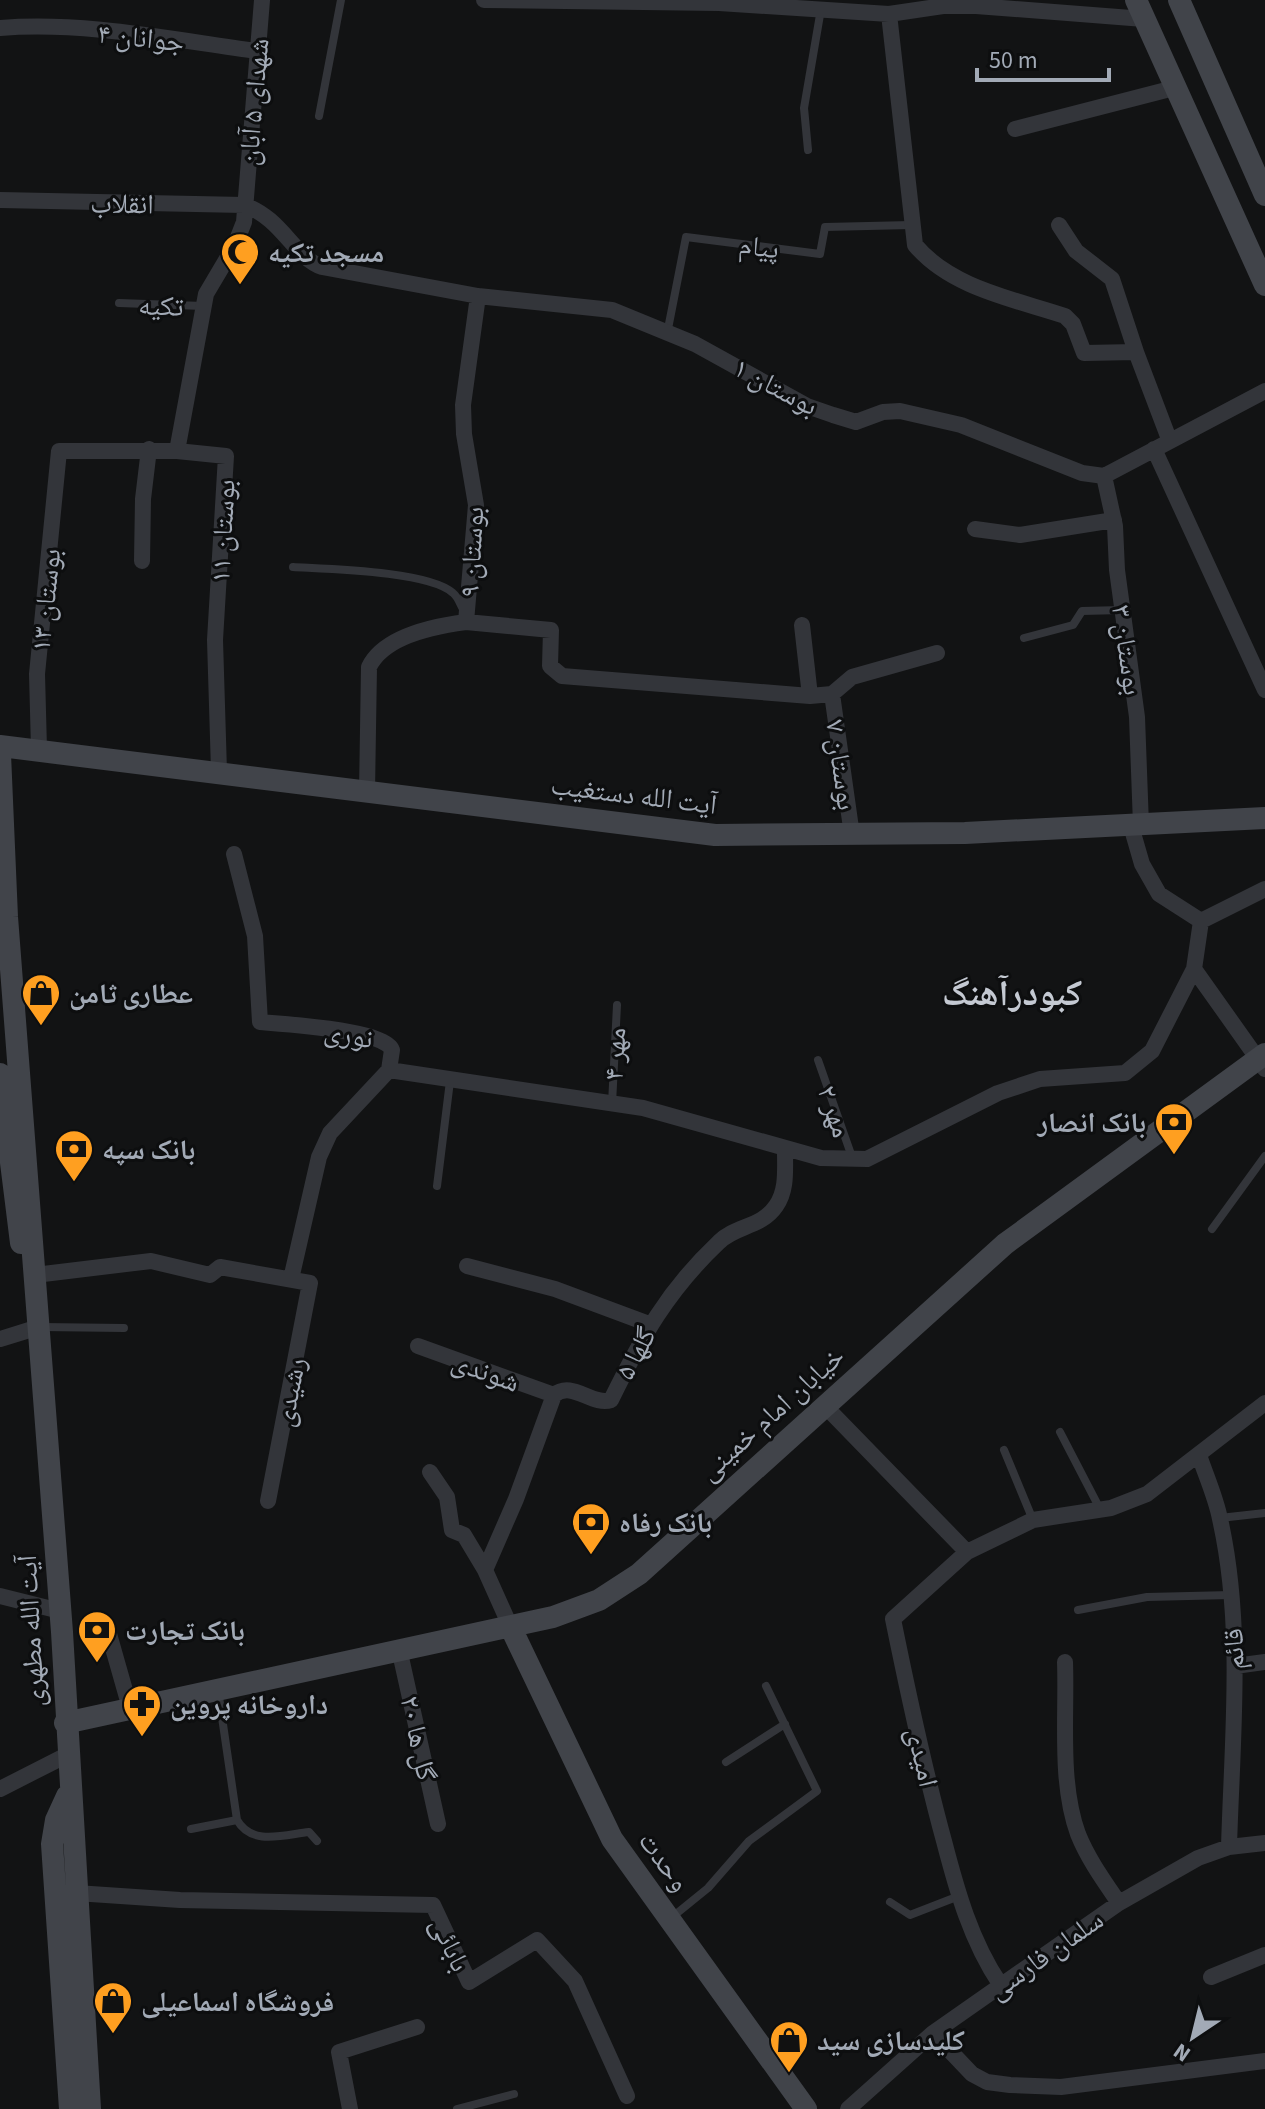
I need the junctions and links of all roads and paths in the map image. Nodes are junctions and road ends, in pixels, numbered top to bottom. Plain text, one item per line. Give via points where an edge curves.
1 (262, 0) edge
2 (341, 0) edge
3 (484, 0) edge
4 (1179, 0) edge
5 (913, 6) edge
6 (821, 9) junction
7 (1140, 9) edge
8 (889, 14) junction
9 (0, 28) edge
10 (257, 51) junction
11 (1174, 88) junction
12 (319, 116) dead end
13 (1015, 129) dead end
14 (808, 150) dead end
15 (1265, 195) edge
16 (0, 200) edge
17 (244, 205) junction
18 (911, 225) junction
19 (1059, 225) dead end
20 (1265, 285) edge
21 (478, 296) junction
22 (119, 303) dead end
23 (203, 306) junction
24 (667, 334) junction
25 (1136, 352) junction
26 (1265, 391) edge
27 (1169, 439) junction
28 (149, 449) junction
29 (1154, 449) junction
30 (177, 451) junction
31 (1104, 476) junction
32 (1114, 520) junction
33 (975, 529) dead end
34 (142, 561) dead end
35 (293, 567) dead end
36 (1123, 610) junction
37 (466, 622) junction
38 (802, 625) dead end
39 (1024, 638) dead end
40 (937, 653) dead end
41 (1265, 690) edge
42 (832, 694) junction
43 (810, 696) junction
44 (0, 746) edge
45 (39, 749) junction
46 (0, 754) edge
47 (219, 771) junction
48 (367, 792) junction
49 (1265, 818) edge
50 (1136, 826) junction
51 (852, 835) junction
52 (234, 854) dead end
53 (1265, 889) edge
54 (4, 917) edge
55 (1201, 921) junction
56 (1194, 969) junction
57 (617, 1005) dead end
58 (818, 1060) dead end
59 (1262, 1061) edge
60 (389, 1070) junction
61 (0, 1074) edge
62 (450, 1081) junction
63 (612, 1104) junction
64 (4, 1149) edge
65 (790, 1150) junction
66 (1265, 1156) edge
67 (854, 1160) junction
68 (437, 1186) dead end
69 (1212, 1229) dead end
70 (467, 1266) dead end
71 (35, 1275) junction
72 (291, 1279) junction
73 (649, 1324) junction
74 (39, 1327) junction
75 (124, 1328) dead end
76 (0, 1339) edge
77 (418, 1346) dead end
78 (554, 1395) junction
79 (1265, 1403) edge
80 (824, 1405) junction
81 (1060, 1432) dead end
82 (1004, 1450) dead end
83 (1199, 1455) junction
84 (430, 1472) dead end
85 (268, 1501) dead end
86 (1100, 1509) junction
87 (1265, 1513) edge
88 (1220, 1518) junction
89 (1033, 1520) junction
90 (967, 1552) junction
91 (485, 1570) junction
92 (1231, 1595) junction
93 (0, 1596) edge
94 (1078, 1610) dead end
95 (60, 1611) junction
96 (107, 1627) dead end
97 (511, 1628) junction
98 (400, 1653) junction
99 (1065, 1662) dead end
100 (1265, 1662) edge
101 (1235, 1666) junction
102 (766, 1686) dead end
103 (218, 1689) junction
104 (130, 1708) junction
105 (65, 1723) junction
106 (785, 1724) junction
107 (67, 1755) junction
108 (726, 1762) dead end
109 (0, 1789) edge
110 (69, 1792) junction
111 (237, 1820) junction
112 (438, 1824) dead end
113 (191, 1829) dead end
114 (317, 1841) dead end
115 (1265, 1843) edge
116 (1229, 1847) junction
117 (76, 1893) junction
118 (959, 1896) junction
119 (890, 1902) dead end
120 (1119, 1903) junction
121 (671, 1919) junction
122 (1265, 1955) edge
123 (1211, 1977) dead end
124 (1000, 1984) junction
125 (417, 2027) dead end
126 (933, 2033) junction
127 (1265, 2061) edge
128 (514, 2094) dead end
129 (627, 2096) dead end
130 (70, 2109) edge
131 (90, 2109) edge
132 (350, 2109) edge
133 (457, 2109) edge
134 (806, 2109) edge
135 (848, 2109) edge

1 - 10 street, شهدای ۵ آبان
2 - 12 lane
3 - 6 street
4 - 15 main road
5 - 7 street
5 - 8 street
6 - 8 street
6 - 14 lane via 804,108
7 - 11 main road
8 - 18 street
9 - 10 street, جوانان ۴ via 25,26
10 - 17 street, شهدای ۵ آبان
11 - 13 street
11 - 20 main road
16 - 17 street, انقلاب
17 - 21 street, بوستان ۱ via 275,221 316,265
17 - 23 street, بوستان ۱۱ via 241,234
18 - 24 lane, پیام via 825,227 820,254 686,237
18 - 25 street via 915,245 937,265 990,293 1065,316 1084,353
19 - 25 street via 1076,251 1112,279
21 - 24 street, بوستان ۱ via 612,310
21 - 37 street, بوستان ۹ via 463,405 476,505
22 - 23 lane, تکیه
23 - 30 street, بوستان ۱۱
24 - 31 street, بوستان ۱ via 833,415 856,422 900,411 961,425 1082,473
25 - 27 street
26 - 27 street
27 - 29 street
28 - 30 street
28 - 34 street
28 - 45 street, بوستان ۱۳ via 59,451 37,674
29 - 31 street
29 - 41 street
30 - 47 street, بوستان ۱۱ via 226,456 215,640
31 - 32 street, بوستان ۳
32 - 33 street via 1020,535
32 - 36 street, بوستان ۳
35 - 37 lane via 430,583 454,594
36 - 39 lane via 1082,611 1073,625
36 - 50 street, بوستان ۳ via 1137,717
37 - 43 street via 551,630 550,666 562,676
37 - 48 street, بوستان ۹ via 405,638 374,656 369,667
38 - 43 street
40 - 42 street via 852,677
42 - 43 street
42 - 51 street, بوستان ۷
44 - 45 main road, آیت الله دستغیب
45 - 47 main road, آیت الله دستغیب
46 - 54 main road, آیت الله مطهری
47 - 48 main road, آیت الله دستغیب
48 - 51 main road, آیت الله دستغیب via 715,835
49 - 50 main road, آیت الله دستغیب
50 - 51 main road, آیت الله دستغیب
50 - 55 street, بوستان ۳ via 1142,864 1159,894
52 - 60 street, نوری via 255,936 260,1022 385,1041 392,1050
53 - 55 street
54 - 71 main road, آیت الله مطهری
55 - 56 street
56 - 59 street
56 - 67 street via 1152,1051 1125,1073 1040,1079 998,1093 867,1159
57 - 63 lane, مهر ۴
58 - 67 lane, مهر ۲
59 - 80 main road, خیابان امام خمینی via 1005,1244
60 - 62 street
60 - 72 street, نوری via 330,1133 319,1157
61 - 64 main road, آیت الله مطهری
62 - 63 street
62 - 68 lane
63 - 65 street
64 - 71 main road, آیت الله مطهری via 18,1235
65 - 67 street
65 - 73 street, گلها ۵ via 785,1152 784,1186 769,1215 723,1238
66 - 69 lane
70 - 73 street via 555,1289
71 - 72 street via 151,1261 210,1275 220,1267
71 - 74 main road, آیت الله مطهری
72 - 85 street, رشیدی via 310,1283
73 - 78 street, گلها ۵ via 611,1400 569,1390
74 - 75 lane
74 - 76 street
74 - 95 main road, آیت الله مطهری
77 - 78 street, شوندی
78 - 91 street
79 - 83 street
80 - 90 street
80 - 97 main road, خیابان امام خمینی via 639,1574 599,1600
81 - 86 lane
82 - 89 lane
83 - 86 street via 1147,1494
83 - 88 street, قائم
84 - 91 street via 447,1497 452,1530 464,1535
86 - 89 street
87 - 88 lane
88 - 92 street, قائم
89 - 90 street
90 - 118 street, امیدی via 893,1619 927,1780
91 - 97 street
92 - 94 lane via 1147,1597
92 - 101 street, قائم
93 - 95 street
95 - 105 main road, آیت الله مطهری
96 - 104 street
97 - 98 main road, خیابان امام خمینی
97 - 121 main road, وحدت via 612,1839
98 - 103 main road, خیابان امام خمینی
98 - 112 street, گل ها ۲۰
99 - 120 street via 1069,1786 1077,1830
100 - 101 street
101 - 116 street, قائم
102 - 106 lane
103 - 104 main road, خیابان امام خمینی
103 - 111 lane
104 - 105 main road, خیابان امام خمینی
105 - 107 main road, آیت الله مطهری
106 - 108 lane
106 - 121 lane via 817,1791 749,1841 708,1888
107 - 109 street
107 - 110 main road, آیت الله مطهری
110 - 117 main road, آیت الله مطهری
110 - 130 main road, آیت الله مطهری via 52,1844
111 - 113 lane
111 - 114 lane via 257,1837 309,1832
115 - 116 street, سلمان فارسی
116 - 120 street, سلمان فارسی via 1182,1865
117 - 129 street, بابائی via 433,1905 469,1982 537,1940 575,1981
117 - 131 main road, آیت الله مطهری
118 - 119 lane via 910,1915
118 - 124 street, امیدی via 979,1950
120 - 124 street, سلمان فارسی
121 - 134 main road, وحدت
122 - 123 street
124 - 126 street, سلمان فارسی
125 - 132 street via 339,2052
126 - 127 street via 972,2074 1010,2085 1061,2087
126 - 135 street, سلمان فارسی
128 - 133 lane

